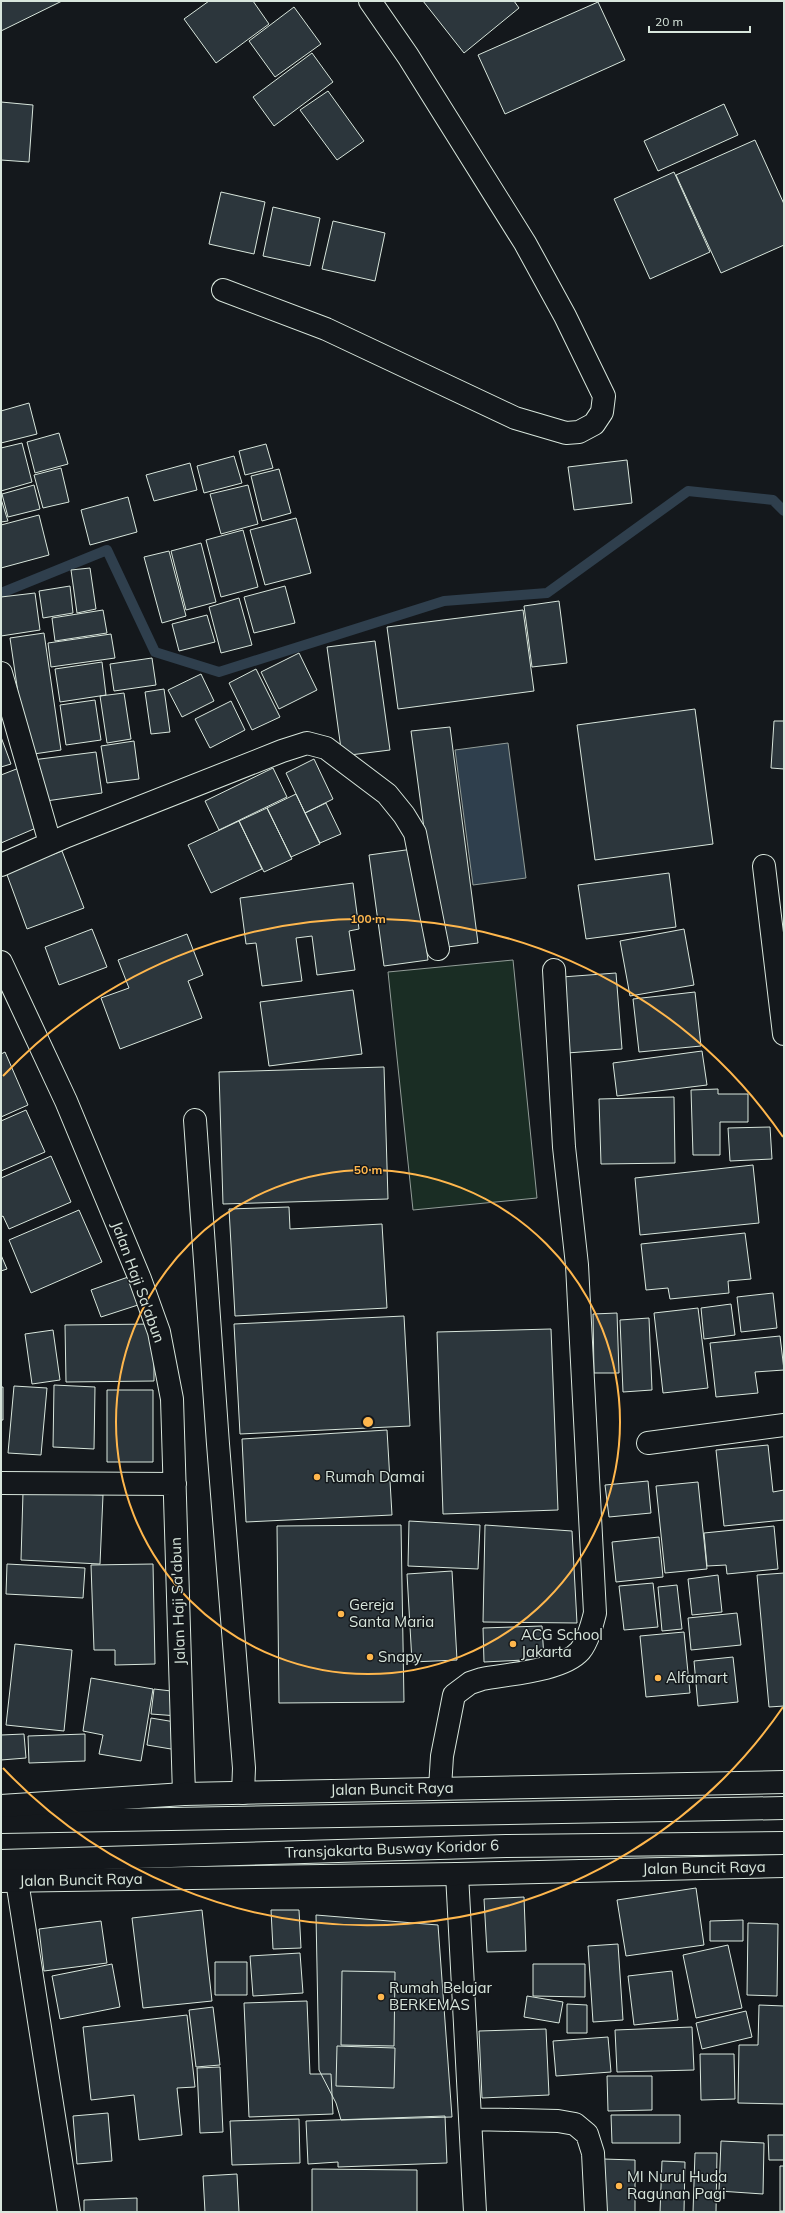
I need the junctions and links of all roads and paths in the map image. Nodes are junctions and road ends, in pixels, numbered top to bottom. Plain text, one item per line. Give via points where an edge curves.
1 (370, 1) edge
2 (222, 290) dead end
3 (1, 673) edge
4 (50, 843) junction
5 (1, 865) edge
6 (764, 866) dead end
7 (438, 949) dead end
8 (1, 962) edge
9 (554, 970) dead end
10 (782, 998) edge
11 (784, 1034) edge
12 (195, 1120) dead end
13 (784, 1425) edge
14 (648, 1443) dead end
15 (1, 1482) edge
16 (174, 1484) junction
17 (784, 1782) edge
18 (440, 1788) junction
19 (243, 1793) junction
20 (184, 1794) junction
21 (1, 1806) edge
22 (784, 1808) edge
23 (1, 1822) edge
24 (784, 1843) edge
25 (1, 1861) edge
26 (784, 1866) edge
27 (457, 1874) junction
28 (9, 1881) edge
29 (470, 2119) junction
30 (70, 2212) edge
31 (475, 2212) edge
32 (596, 2212) edge

1 - 2 street via 408,56 526,243 604,396 602,412 594,424 579,432 566,432 515,418 326,329
3 - 4 street
4 - 5 street
4 - 7 street via 282,750 308,743 326,748 387,794 404,815 415,833
6 - 10 street
8 - 16 street, Jalan Haji Sa'abun via 66,1101 140,1279 159,1332 172,1399
9 - 18 street via 564,1148 577,1265 595,1613 590,1633 580,1651 559,1665 482,1678 470,1682 454,1695 442,1756
10 - 11 street
12 - 19 street via 244,1768
13 - 14 street
15 - 16 street
16 - 20 street, Jalan Haji Sa'abun
17 - 18 street, Jalan Buncit Raya
18 - 19 street, Jalan Buncit Raya
19 - 20 street, Jalan Buncit Raya
20 - 21 street, Jalan Buncit Raya
22 - 23 street
24 - 25 street, Transjakarta Busway Koridor 6 via 506,1846
26 - 27 street, Jalan Buncit Raya
27 - 28 street, Jalan Buncit Raya
27 - 29 street
28 - 30 street
29 - 31 street
29 - 32 street via 558,2121 575,2124 587,2134 593,2153

